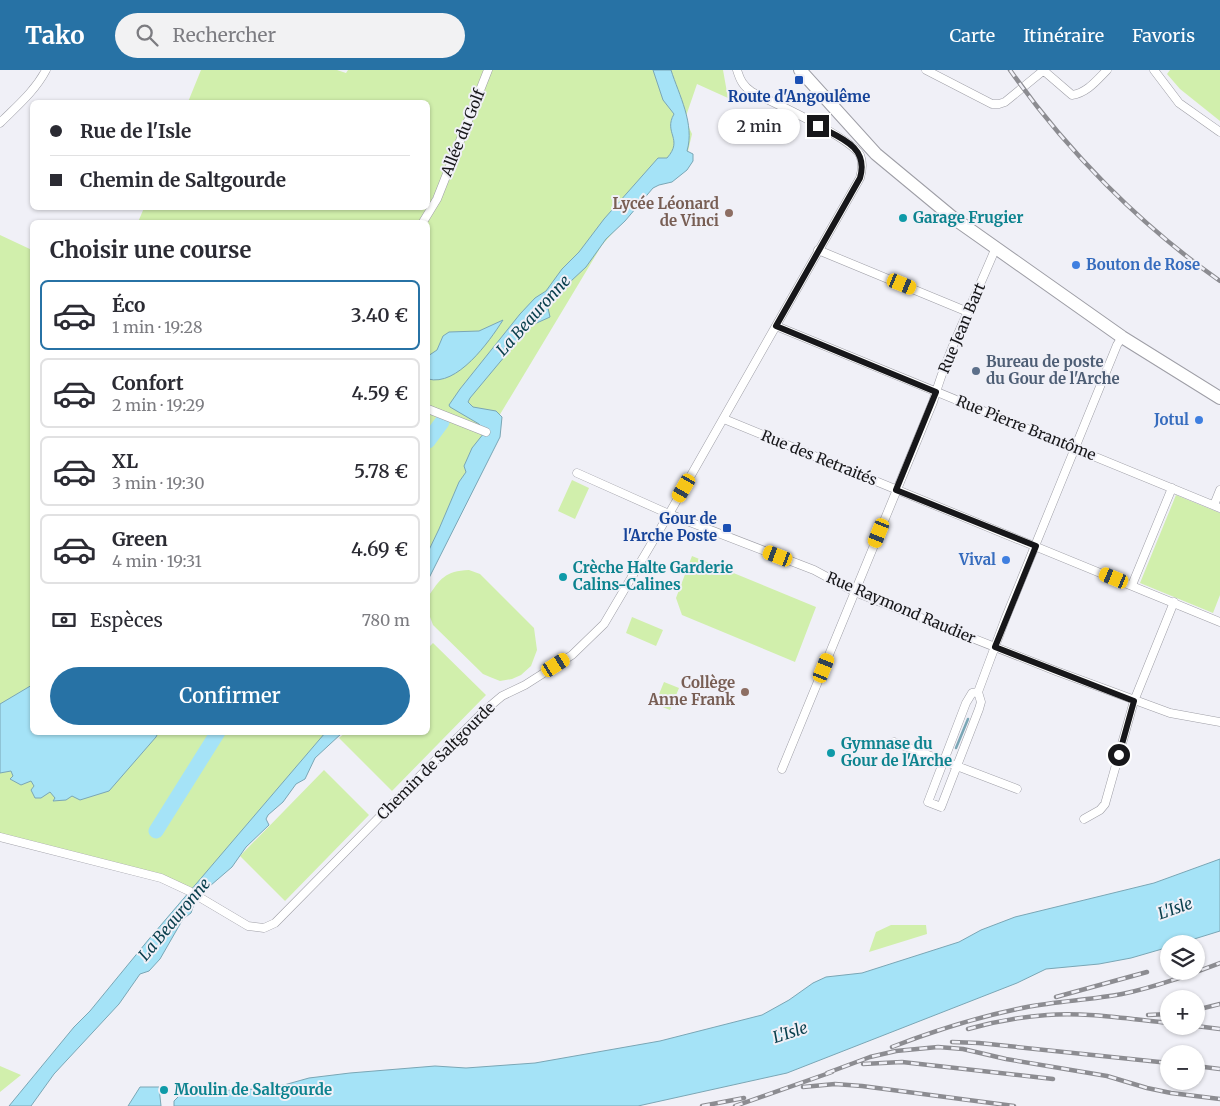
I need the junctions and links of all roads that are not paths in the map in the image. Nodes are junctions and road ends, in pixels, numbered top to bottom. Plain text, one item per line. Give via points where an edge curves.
1 (46, 70) edge
2 (488, 70) edge
3 (737, 70) edge
4 (800, 70) edge
5 (813, 70) edge
6 (926, 70) edge
7 (1044, 70) edge
8 (1107, 70) edge
9 (1154, 70) edge
10 (831, 103) junction
11 (0, 123) edge
12 (1220, 132) edge
13 (424, 220) edge
14 (996, 247) junction
15 (818, 250) junction
16 (967, 314) junction
17 (776, 326) junction
18 (1122, 337) junction
19 (936, 392) junction
20 (1220, 398) edge
21 (430, 410) edge
22 (724, 419) junction
23 (486, 432) dead end
24 (1074, 448) junction
25 (577, 473) dead end
26 (1172, 488) junction
27 (896, 490) junction
28 (1220, 490) edge
29 (1217, 506) edge
30 (669, 514) junction
31 (1036, 546) junction
32 (1132, 585) junction
33 (856, 592) junction
34 (1174, 602) junction
35 (1219, 619) edge
36 (995, 647) junction
37 (978, 692) junction
38 (1134, 701) junction
39 (965, 704) junction
40 (979, 709) junction
41 (1220, 722) edge
42 (894, 742) dead end
43 (943, 761) junction
44 (957, 766) junction
45 (782, 769) dead end
46 (1017, 789) dead end
47 (1084, 819) dead end
48 (0, 837) edge

1 - 11 street via 28,95
2 - 13 street, Allée du Golf via 437,199
3 - 15 street, Chemin de Saltgourde via 745,87 752,92 843,138 860,156 860,178
4 - 10 main road
5 - 10 main road
6 - 7 street via 992,104 1005,102
7 - 8 street via 1072,95 1090,87
9 - 12 street via 1179,103
10 - 14 main road via 876,154 952,217
14 - 16 street, Rue Jean Bart
14 - 18 main road
15 - 16 street
15 - 17 street, Chemin de Saltgourde
16 - 19 street, Rue Jean Bart
17 - 19 street, Rue Pierre Brantôme
17 - 22 street, Chemin de Saltgourde
18 - 20 main road
18 - 24 street
19 - 24 street, Rue Pierre Brantôme
19 - 27 street, Rue Jean Bart
21 - 23 street
22 - 27 street, Rue des Retraités
22 - 30 street, Chemin de Saltgourde
24 - 26 street, Rue Pierre Brantôme
24 - 31 street
25 - 30 street, Rue Raymond Raudier
26 - 29 street, Rue Pierre Brantôme
26 - 32 street
27 - 31 street, Rue des Retraités
27 - 33 street, Rue Jean Bart
28 - 29 street
30 - 33 street, Rue Raymond Raudier via 814,570
30 - 48 street, Chemin de Saltgourde via 604,624 572,655 502,696 482,712 274,923 264,928 248,926 161,878
31 - 32 street, Rue des Retraités
31 - 36 street
32 - 34 street, Rue des Retraités
33 - 36 street, Rue Raymond Raudier
33 - 45 street, Rue Jean Bart
34 - 35 street, Rue des Retraités
34 - 38 street
36 - 37 street
36 - 38 street, Rue Raymond Raudier
37 - 39 street via 972,693
37 - 40 street
38 - 41 street, Rue Raymond Raudier via 1170,713
38 - 47 street via 1105,804
39 - 40 street via 971,711
39 - 43 street
40 - 44 street
42 - 43 street
43 - 44 street
43 - 44 street via 928,802 941,807
44 - 46 street

